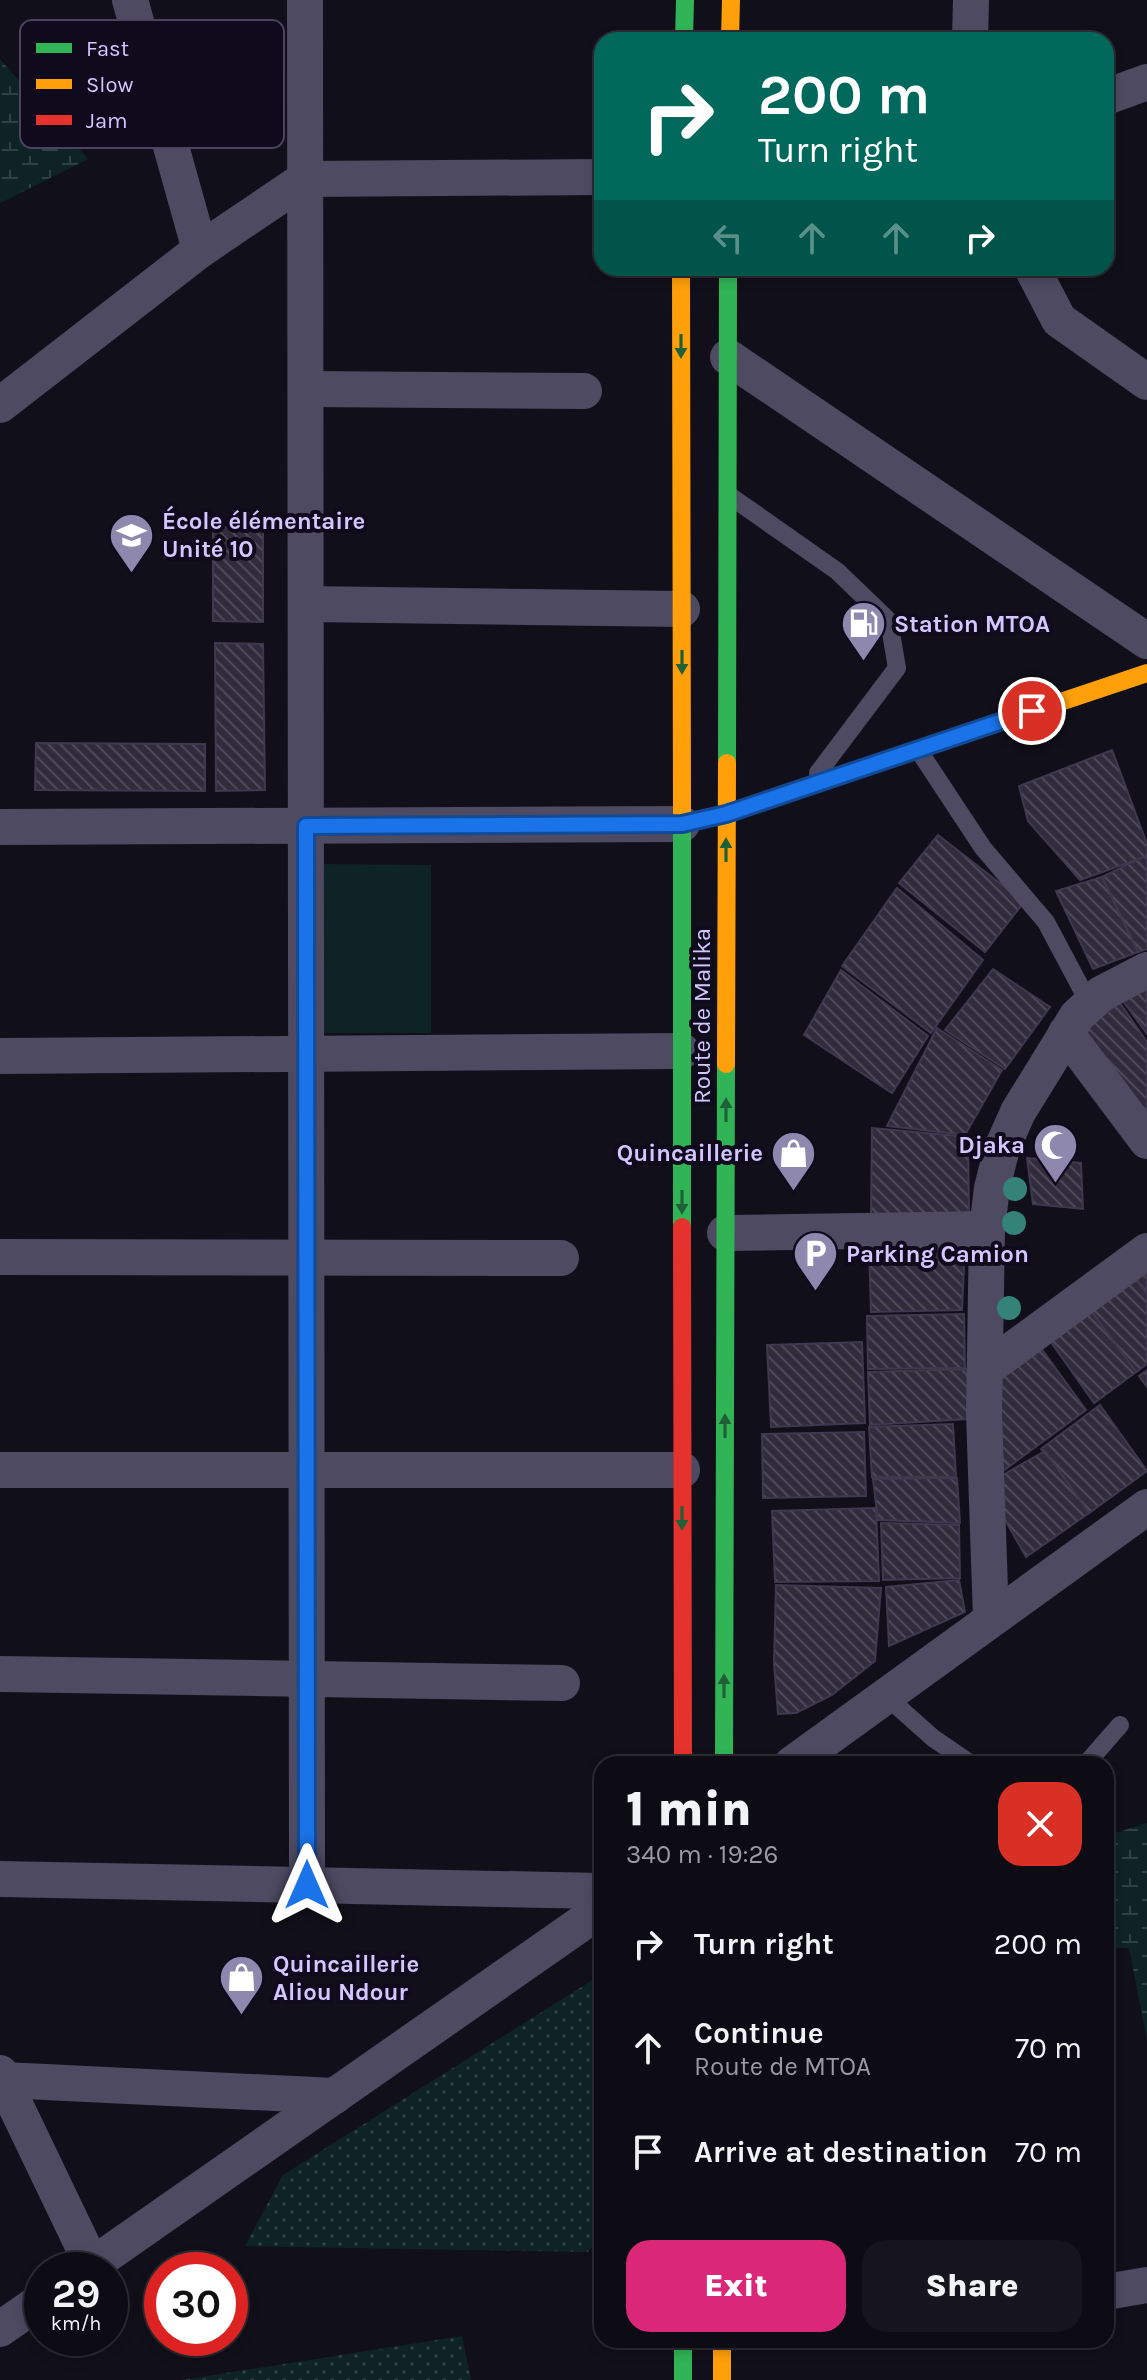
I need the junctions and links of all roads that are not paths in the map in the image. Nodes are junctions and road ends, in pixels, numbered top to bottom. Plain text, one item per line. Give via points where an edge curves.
1 (130, 0) edge
2 (305, 0) edge
3 (685, 0) edge
4 (731, 0) edge
5 (971, 0) edge
6 (136, 20) edge
7 (684, 32) edge
8 (730, 32) edge
9 (970, 32) edge
10 (1147, 82) edge
11 (1114, 94) edge
12 (171, 148) edge
13 (594, 177) edge
14 (305, 179) junction
15 (200, 250) junction
16 (681, 276) edge
17 (728, 276) edge
18 (1036, 276) edge
19 (728, 357) junction
20 (1147, 382) edge
21 (306, 389) junction
22 (584, 391) dead end
23 (0, 405) edge
24 (728, 494) junction
25 (306, 604) junction
26 (682, 609) junction
27 (1147, 641) edge
28 (1147, 673) edge
29 (918, 749) junction
30 (808, 786) junction
31 (726, 814) junction
32 (682, 824) junction
33 (306, 826) junction
34 (0, 827) edge
35 (1147, 970) edge
36 (1089, 1003) junction
37 (1066, 1033) junction
38 (682, 1051) junction
39 (306, 1054) junction
40 (0, 1056) edge
41 (1147, 1141) edge
42 (987, 1229) junction
43 (725, 1233) junction
44 (1147, 1251) edge
45 (0, 1257) edge
46 (306, 1258) junction
47 (561, 1258) dead end
48 (986, 1369) junction
49 (0, 1470) edge
50 (306, 1470) junction
51 (682, 1470) junction
52 (1147, 1507) edge
53 (991, 1619) junction
54 (0, 1674) edge
55 (307, 1679) junction
56 (562, 1683) dead end
57 (887, 1697) junction
58 (1120, 1725) dead end
59 (683, 1756) edge
60 (724, 1756) edge
61 (803, 1756) edge
62 (959, 1756) edge
63 (1093, 1756) edge
64 (0, 1879) edge
65 (307, 1885) junction
66 (594, 1891) edge
67 (594, 1915) edge
68 (2, 2076) edge
69 (335, 2096) junction
70 (81, 2252) edge
71 (111, 2252) edge
72 (1147, 2285) edge
73 (1114, 2291) edge
74 (24, 2312) edge
75 (0, 2329) edge
76 (683, 2348) edge
77 (722, 2348) edge
78 (683, 2380) edge
79 (722, 2380) edge

1 - 6 street
2 - 14 street
3 - 7 main road
4 - 8 main road
5 - 9 street
10 - 11 street
12 - 15 street
13 - 14 street
14 - 15 street
14 - 21 street
15 - 23 street
16 -> 26 main road, Route de Malika
17 - 19 main road, Route de Malika
18 - 20 street via 1059,320
19 - 24 main road, Route de Malika
19 - 27 street
21 - 22 street
21 - 25 street
24 - 30 lane via 837,571 889,621 897,668
24 - 31 main road, Route de Malika
25 - 26 street
25 - 33 street
26 -> 32 main road, Route de Malika
28 - 29 main road
29 - 30 main road
29 - 36 lane via 983,848 1046,922
30 - 31 main road
31 - 32 main road
43 -> 31 main road, Route de Malika
32 - 33 street
32 - 38 main road, Route de Malika
33 - 34 street
33 - 39 street
35 - 36 street
36 - 37 street
37 - 41 street
37 - 42 street via 1002,1148
38 - 39 street
38 -> 51 main road, Route de Malika
39 - 40 street
39 - 46 street
42 - 43 street
42 - 48 street
60 -> 43 main road, Route de Malika
44 - 48 street
45 - 46 street
46 - 47 street
46 - 50 street
48 - 53 street
49 - 50 street
50 - 51 street
50 - 55 street
51 -> 59 main road, Route de Malika
52 - 53 street
53 - 57 street
54 - 55 street
55 - 56 street
55 - 65 street
57 - 61 street
57 - 62 lane
58 - 63 lane
64 - 65 street
65 - 66 street
67 - 69 street
68 - 69 street
68 - 70 street
69 - 71 street
72 - 73 street
74 - 75 street
76 - 78 main road
77 - 79 main road

